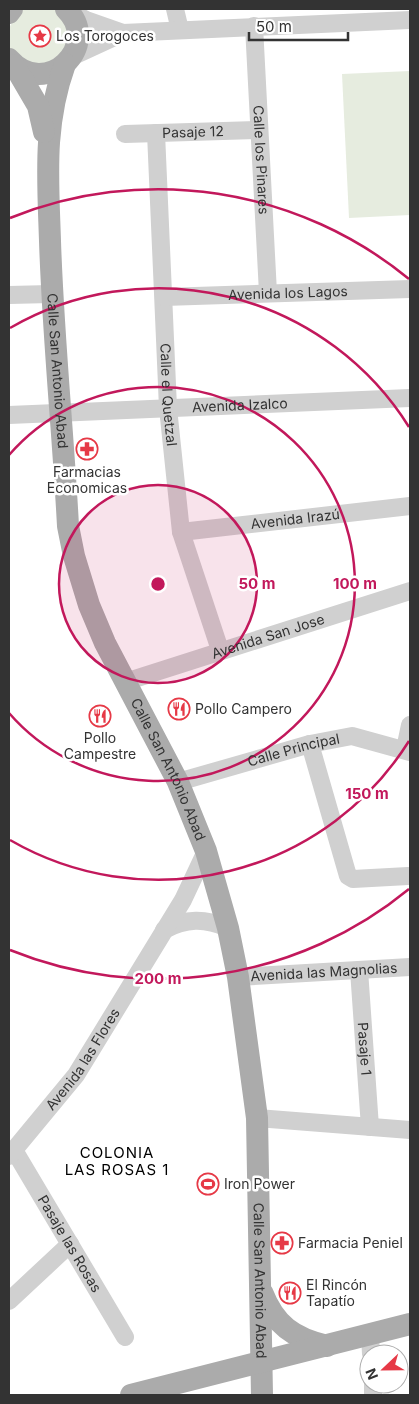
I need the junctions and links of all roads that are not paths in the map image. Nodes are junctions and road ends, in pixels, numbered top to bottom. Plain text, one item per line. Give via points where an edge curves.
1 (12, 9) edge
2 (175, 9) edge
3 (67, 10) edge
4 (9, 13) edge
5 (297, 16) edge
6 (410, 20) edge
7 (254, 26) junction
8 (180, 30) junction
9 (123, 33) junction
10 (68, 61) junction
11 (12, 62) edge
12 (259, 130) junction
13 (156, 133) junction
14 (125, 134) dead end
15 (47, 151) junction
16 (410, 289) edge
17 (268, 293) junction
18 (52, 294) junction
19 (9, 295) edge
20 (164, 297) junction
21 (410, 398) edge
22 (168, 408) junction
23 (60, 413) junction
24 (9, 415) edge
25 (410, 506) edge
26 (181, 532) junction
27 (410, 590) edge
28 (220, 650) junction
29 (125, 682) junction
30 (410, 724) edge
31 (310, 744) junction
32 (408, 751) edge
33 (178, 782) junction
34 (206, 851) junction
35 (408, 876) dead end
36 (228, 928) junction
37 (164, 930) junction
38 (410, 967) edge
39 (359, 970) junction
40 (238, 977) junction
41 (256, 1118) junction
42 (370, 1127) junction
43 (410, 1130) edge
44 (11, 1153) edge
45 (70, 1244) junction
46 (260, 1286) junction
47 (9, 1301) edge
48 (410, 1324) edge
49 (126, 1337) dead end
50 (371, 1344) edge
51 (359, 1345) edge
52 (328, 1346) junction
53 (261, 1362) junction
54 (131, 1395) edge
55 (262, 1395) edge

1 - 4 main road
2 - 8 street
3 - 9 street
3 - 10 main road, Calle San Antonio Abad via 77,32 76,45
5 - 6 street
5 - 7 street
7 - 8 street
7 - 12 street, Calle los Pinares
8 - 9 street
9 - 10 street
10 - 11 main road via 54,71 41,74 26,72
10 - 15 main road, Calle San Antonio Abad via 55,93
11 - 15 main road, Calle San Antonio Abad via 38,106
12 - 13 street, Pasaje 12
12 - 17 street, Calle los Pinares
13 - 14 street, Pasaje 12
13 - 20 street, Calle el Quetzal
15 - 18 main road, Calle San Antonio Abad
16 - 17 street, Avenida los Lagos
17 - 20 street, Avenida los Lagos
18 - 19 street
18 - 23 main road, Calle San Antonio Abad
20 - 22 street, Calle el Quetzal
21 - 22 street, Avenida Izalco
22 - 23 street, Avenida Izalco
22 - 26 street, Calle el Quetzal
23 - 24 street, Avenida Izalco
23 - 29 main road, Calle San Antonio Abad via 68,526 74,556 89,604
25 - 26 street, Avenida Irazú
26 - 28 street, Calle el Quetzal
27 - 28 street, Avenida San Jose
28 - 29 street, Avenida San Jose
29 - 33 main road, Calle San Antonio Abad
30 - 32 street
31 - 32 street, Calle Principal via 352,736
31 - 33 street, Calle Principal
31 - 35 street via 348,876 353,879
33 - 34 main road, Calle San Antonio Abad
34 - 36 main road, Calle San Antonio Abad
34 - 37 street, Avenida las Flores via 194,880
36 - 37 street via 209,921 189,920
36 - 40 main road, Calle San Antonio Abad
37 - 44 street, Avenida las Flores via 76,1075
38 - 39 street, Avenida las Magnolias
39 - 40 street, Avenida las Magnolias
39 - 42 street, Pasaje 1
40 - 41 main road, Calle San Antonio Abad
41 - 42 street
41 - 46 main road, Calle San Antonio Abad
42 - 43 street
44 - 45 street, Pasaje las Rosas
45 - 47 street
45 - 49 street, Pasaje las Rosas
46 - 52 main road via 268,1309 284,1328 305,1341
46 - 53 main road, Calle San Antonio Abad
48 - 50 main road
51 - 52 main road
52 - 53 main road
53 - 54 main road
53 - 55 main road, Calle San Antonio Abad

